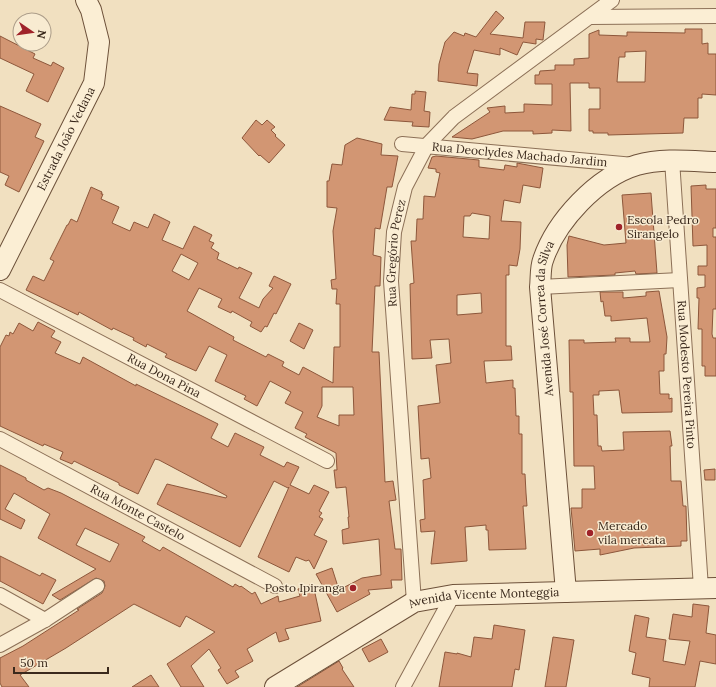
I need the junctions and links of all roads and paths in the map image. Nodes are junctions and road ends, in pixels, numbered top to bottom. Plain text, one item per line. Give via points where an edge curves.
1 (86, 0) edge
2 (612, 0) edge
3 (716, 16) edge
4 (590, 17) junction
5 (402, 144) dead end
6 (427, 145) junction
7 (672, 160) junction
8 (716, 162) edge
9 (637, 165) junction
10 (0, 270) edge
11 (680, 280) junction
12 (540, 287) junction
13 (0, 290) edge
14 (0, 439) edge
15 (327, 460) dead end
16 (97, 586) dead end
17 (275, 586) dead end
18 (708, 588) edge
19 (566, 592) junction
20 (453, 594) junction
21 (0, 595) edge
22 (414, 602) junction
23 (45, 620) junction
24 (0, 645) edge
25 (275, 687) edge
26 (403, 687) edge

1 - 10 street, Estrada João Vedana via 99,42 94,83
2 - 4 street, Rua Gregório Perez
3 - 4 street
4 - 6 street, Rua Gregório Perez via 454,117
5 - 6 street, Rua Deoclydes Machado Jardim
6 - 9 street, Rua Deoclydes Machado Jardim
6 - 22 street, Rua Gregório Perez via 404,187 394,232 391,281
7 - 8 street, Avenida José Correa da Silva
7 - 9 street, Avenida José Correa da Silva
7 - 11 street, Rua Modesto Pereira Pinto
9 - 12 street, Avenida José Correa da Silva via 602,182 575,207 552,237 542,261
11 - 12 street
11 - 18 street, Rua Modesto Pereira Pinto
12 - 19 street, Avenida José Correa da Silva
13 - 15 street, Rua Dona Pina
14 - 17 street, Rua Monte Castelo
16 - 23 street
18 - 19 street, Avenida Vicente Monteggia
19 - 20 street, Avenida Vicente Monteggia
20 - 22 street, Avenida Vicente Monteggia
20 - 26 street
21 - 23 street
22 - 25 street, Avenida Vicente Monteggia
23 - 24 street

